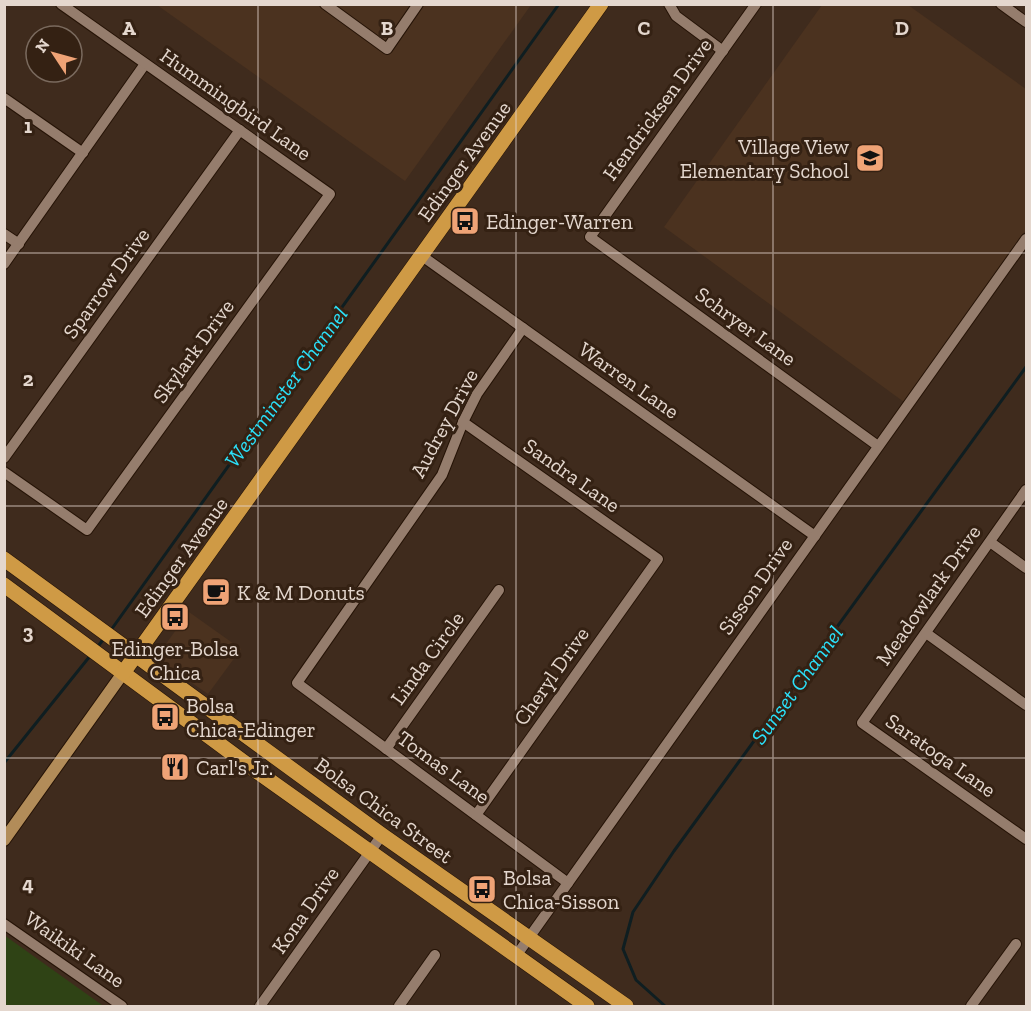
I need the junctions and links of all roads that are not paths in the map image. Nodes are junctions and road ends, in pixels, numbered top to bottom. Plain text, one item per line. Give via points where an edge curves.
1 (61, 4) edge
2 (325, 4) edge
3 (418, 4) edge
4 (601, 4) edge
5 (669, 4) edge
6 (756, 4) edge
7 (1001, 4) edge
8 (1026, 22) edge
9 (723, 51) junction
10 (145, 64) junction
11 (4, 98) edge
12 (240, 130) junction
13 (83, 153) junction
14 (330, 194) joint
15 (4, 234) edge
16 (590, 237) joint
17 (1026, 239) edge
18 (19, 244) junction
19 (422, 256) junction
20 (4, 264) edge
21 (523, 328) junction
22 (464, 422) junction
23 (878, 446) junction
24 (4, 458) edge
25 (4, 472) edge
26 (1026, 490) edge
27 (815, 536) junction
28 (990, 542) junction
29 (4, 559) edge
30 (658, 559) joint
31 (1026, 568) edge
32 (4, 585) edge
33 (500, 590) dead end
34 (926, 633) junction
35 (136, 656) junction
36 (123, 673) junction
37 (297, 683) joint
38 (1026, 705) edge
39 (862, 723) joint
40 (258, 745) junction
41 (386, 749) junction
42 (245, 763) junction
43 (476, 815) junction
44 (382, 835) junction
45 (1026, 839) edge
46 (4, 840) edge
47 (370, 852) junction
48 (568, 883) junction
49 (4, 924) edge
50 (529, 938) junction
51 (1016, 944) dead end
52 (435, 955) dead end
53 (516, 956) junction
54 (122, 1006) edge
55 (260, 1006) edge
56 (399, 1006) edge
57 (587, 1006) edge
58 (626, 1006) edge
59 (971, 1006) edge

1 - 10 street, Hummingbird Lane
2 - 3 street via 387,49
4 - 19 main road, Edinger Avenue
5 - 9 street via 676,16
6 - 9 street, Hendricksen Drive
7 - 8 street
9 - 16 street, Hendricksen Drive
10 - 12 street, Hummingbird Lane
10 - 13 street
11 - 13 street
12 - 14 street, Hummingbird Lane
12 - 24 street, Sparrow Drive
13 - 18 street
14 - 25 street, Skylark Drive via 87,530
15 - 18 street
16 - 23 street, Schryer Lane
17 - 23 street, Sisson Drive
18 - 20 street
19 - 21 street, Warren Lane
19 - 35 main road, Edinger Avenue
21 - 22 street, Audrey Drive via 477,394
21 - 27 street, Warren Lane
22 - 30 street, Sandra Lane
22 - 37 street, Audrey Drive via 442,475
23 - 27 street, Sisson Drive
26 - 28 street, Meadowlark Drive
27 - 48 street, Sisson Drive
28 - 31 street
28 - 34 street, Meadowlark Drive
29 - 35 main road, Bolsa Chica Street
30 - 43 street, Cheryl Drive
32 - 36 main road, Bolsa Chica Street
33 - 41 street, Linda Circle
34 - 38 street
34 - 39 street, Meadowlark Drive
35 - 36 main road, Edinger Avenue
35 - 40 main road, Bolsa Chica Street
36 - 42 main road, Bolsa Chica Street
36 - 46 main road, Edinger Avenue
37 - 41 street, Tomas Lane
39 - 45 street, Saratoga Lane
40 - 42 main road
40 - 44 main road, Bolsa Chica Street
41 - 43 street, Tomas Lane
42 - 47 main road, Bolsa Chica Street
43 - 48 street, Tomas Lane
44 - 47 street, Kona Drive
44 - 50 main road, Bolsa Chica Street
47 - 53 main road, Bolsa Chica Street
47 - 55 street, Kona Drive
48 - 50 street, Sisson Drive
49 - 54 street, Waikiki Lane
50 - 53 street, Sisson Drive
50 - 58 main road, Bolsa Chica Street
51 - 59 street
52 - 56 street
53 - 57 main road, Bolsa Chica Street

